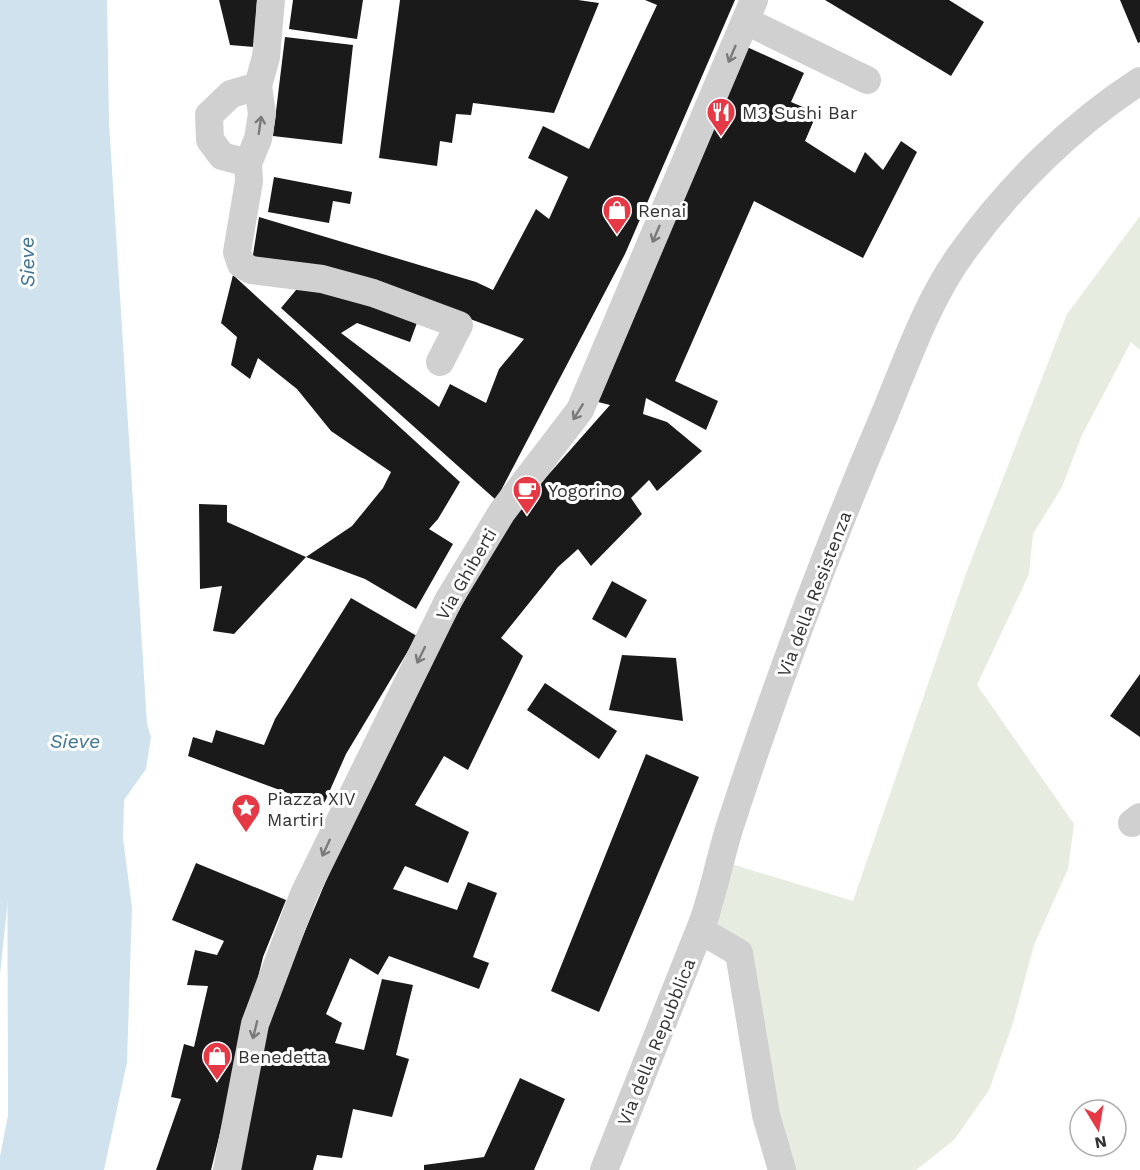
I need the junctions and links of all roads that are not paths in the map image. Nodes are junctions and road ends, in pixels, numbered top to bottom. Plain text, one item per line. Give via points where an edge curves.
1 (271, 0) edge
2 (750, 10) edge
3 (867, 80) dead end
4 (1140, 81) edge
5 (258, 86) junction
6 (248, 162) junction
7 (440, 362) dead end
8 (706, 914) junction
9 (227, 1170) edge
10 (604, 1170) edge
11 (782, 1170) edge

1 - 5 street via 266,57
2 - 3 street
2 -> 9 street, Via Ghiberti via 580,410 502,512 449,599 304,894 255,1024
4 - 8 street, Via della Resistenza via 1076,128 1017,186 963,250 932,303 861,469 801,626 733,818
6 -> 5 street via 260,130
5 - 6 street via 231,94 209,115 210,140 222,156
6 - 7 street via 249,181 237,252 241,264 251,270 322,279 373,293 459,326
8 - 10 street, Via della Repubblica
8 - 11 street, Via della Resistenza via 700,930 739,953 766,1115

